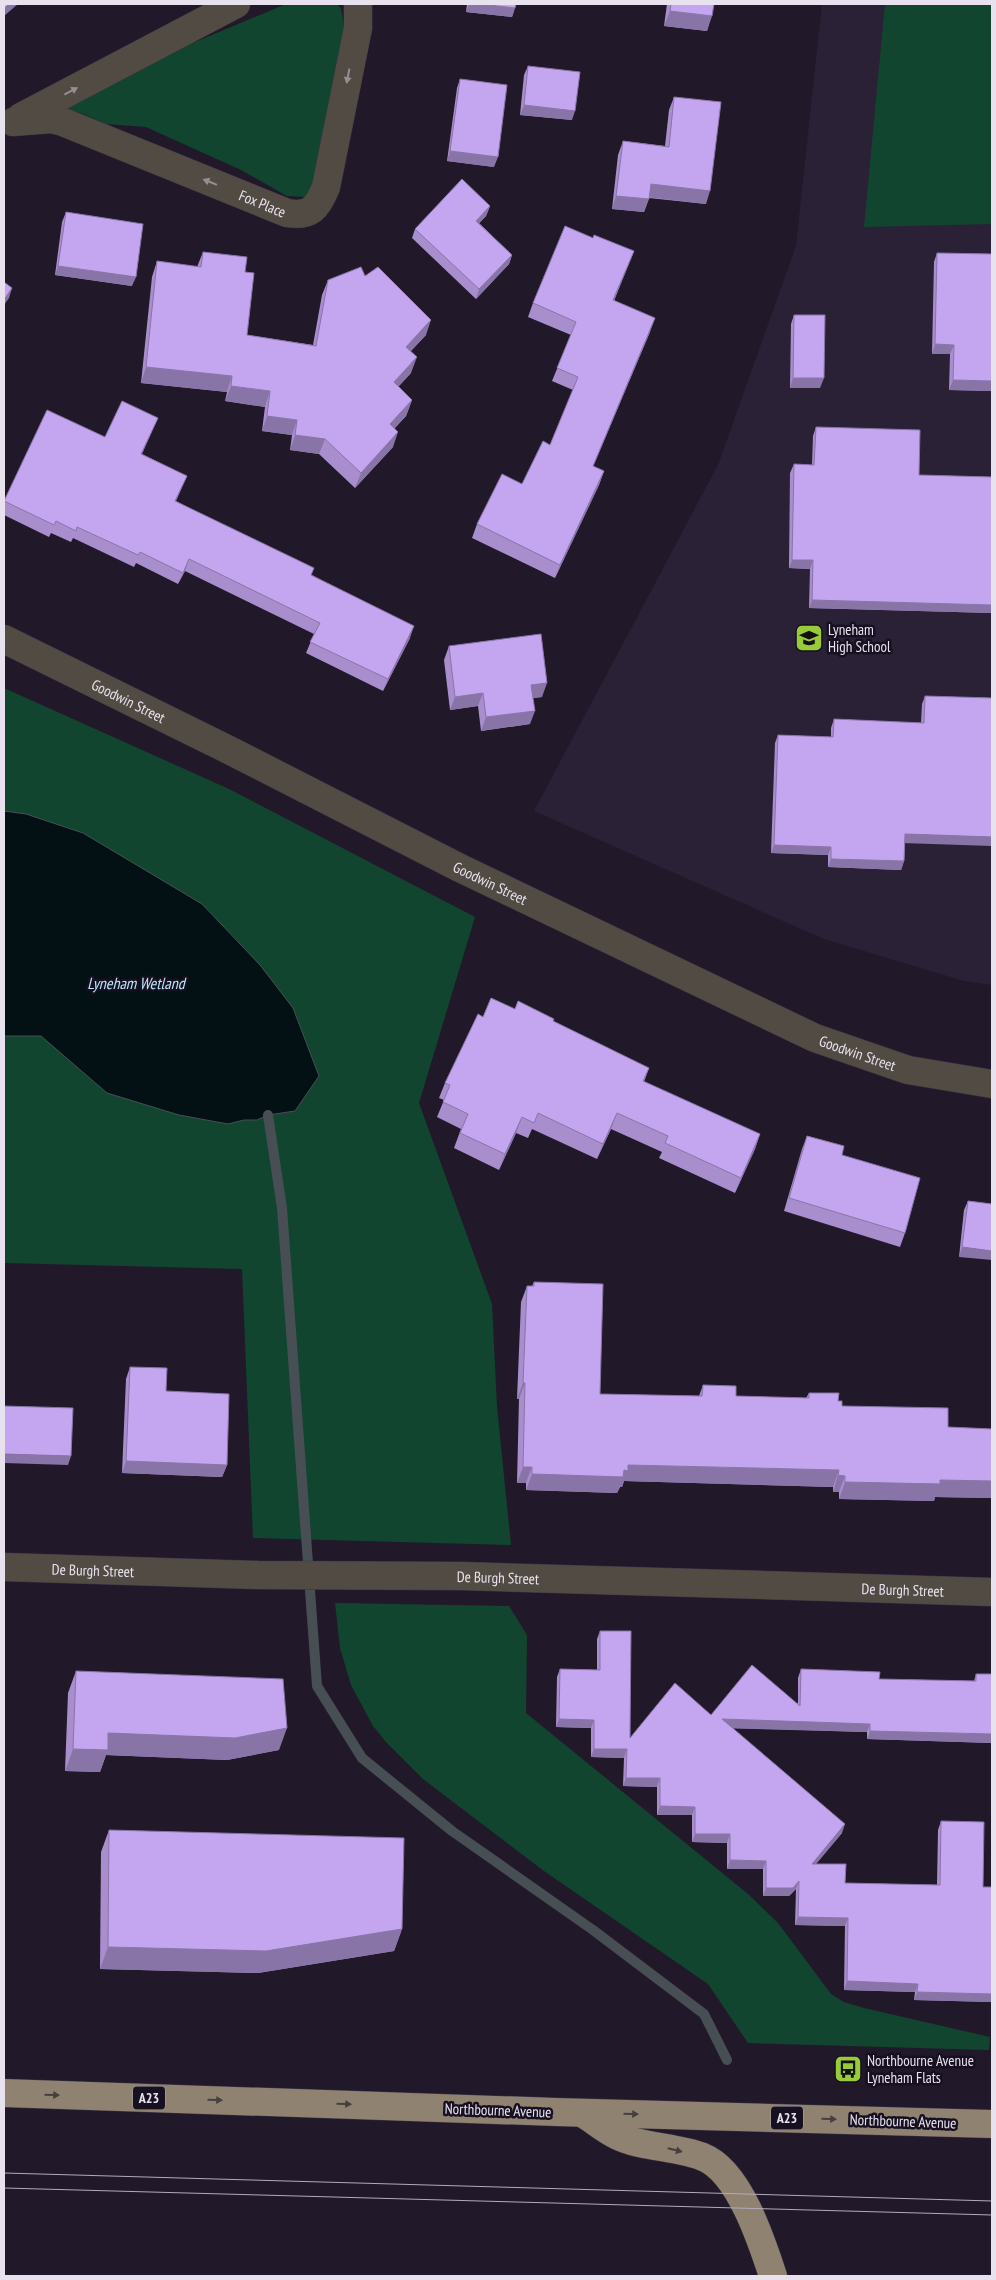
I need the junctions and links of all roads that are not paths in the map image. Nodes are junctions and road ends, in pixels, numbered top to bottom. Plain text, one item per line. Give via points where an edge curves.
1 (236, 4) edge
2 (358, 4) edge
3 (8, 126) edge
4 (4, 639) edge
5 (992, 1084) edge
6 (4, 1567) edge
7 (992, 1592) edge
8 (4, 2093) edge
9 (582, 2113) junction
10 (992, 2124) edge
11 (774, 2276) edge

3 -> 1 street, Fox Place
2 -> 3 street, Fox Place via 358,28 326,187 318,205 306,213 287,213 63,122 51,119
4 - 5 street, Goodwin Street via 227,748 460,868 815,1038 908,1070
6 - 7 street, De Burgh Street
8 -> 9 highway, Northbourne Avenue / A23
9 -> 10 highway, Northbourne Avenue / A23
9 -> 11 highway via 619,2136 704,2157 721,2169 739,2194 754,2224

